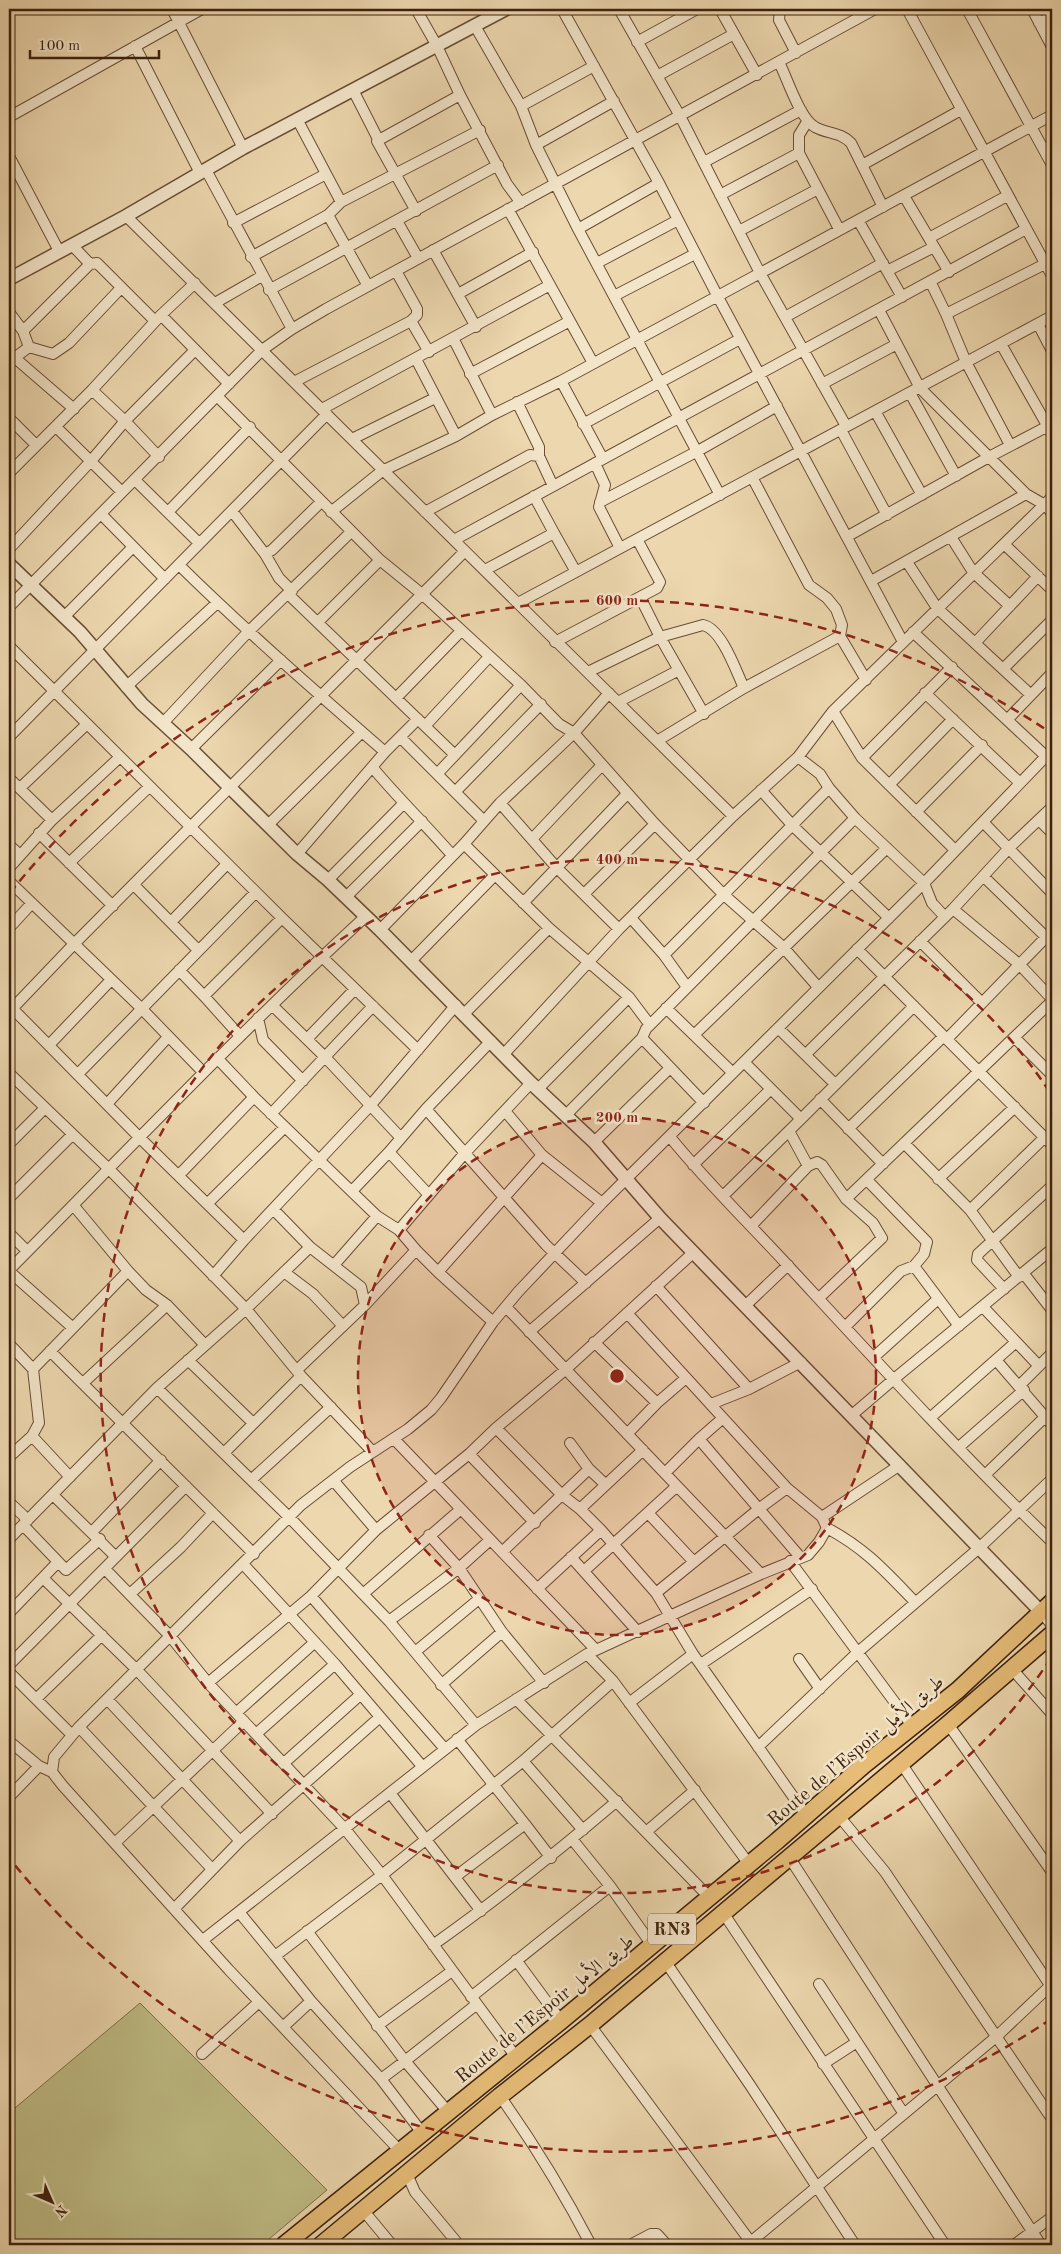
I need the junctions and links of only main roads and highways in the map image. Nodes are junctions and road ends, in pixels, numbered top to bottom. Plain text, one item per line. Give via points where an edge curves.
1 (1047, 1607) edge
2 (1052, 1634) edge
3 (284, 2245) edge
4 (321, 2245) edge

1 - 3 highway, Route de l’Espoir طريق الأمل / RN3 via 975,1676 561,2021
2 - 4 highway, RN3 via 839,1816

